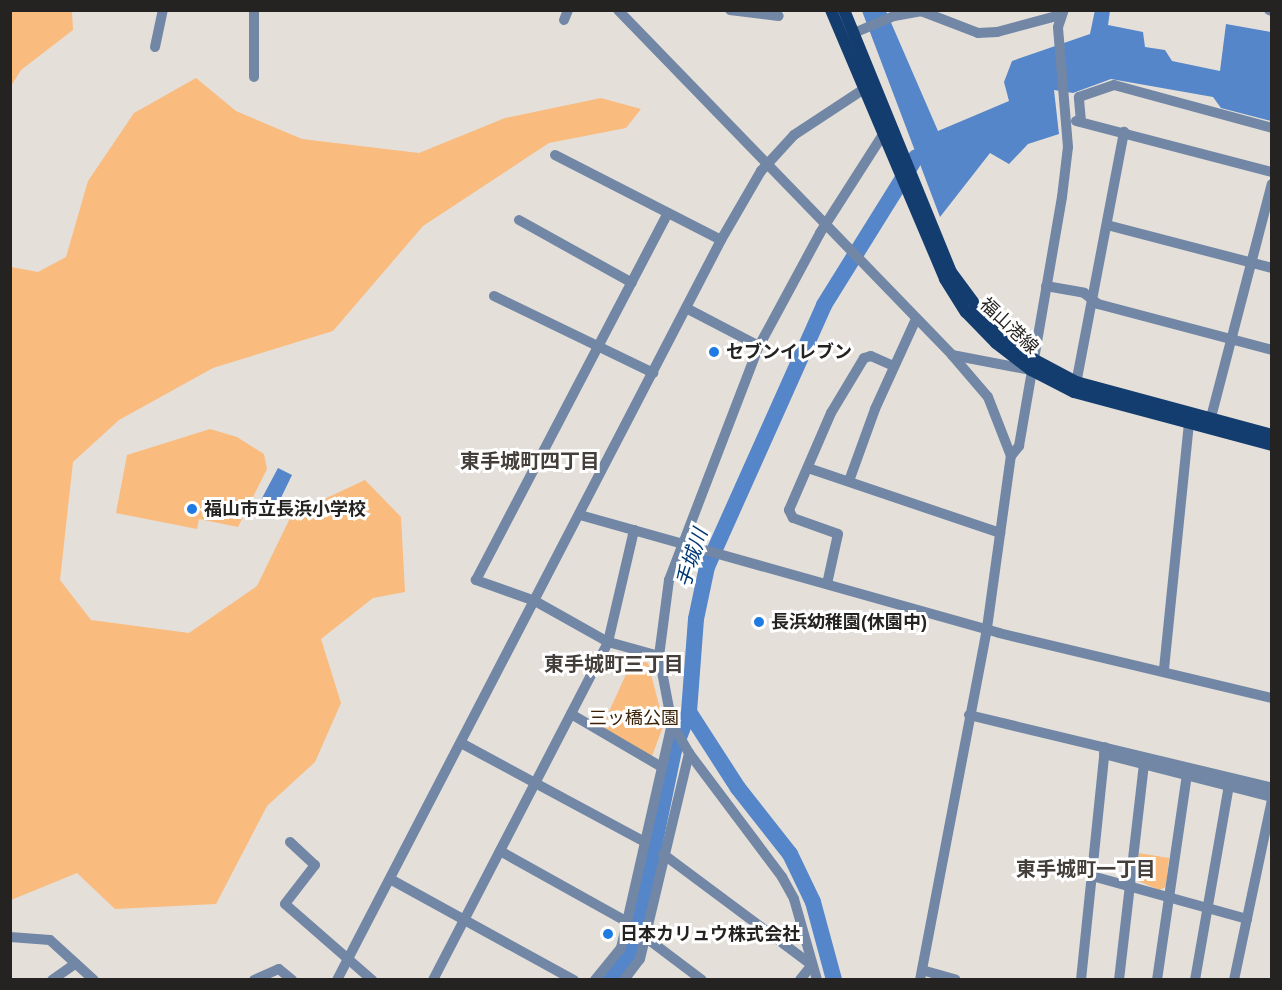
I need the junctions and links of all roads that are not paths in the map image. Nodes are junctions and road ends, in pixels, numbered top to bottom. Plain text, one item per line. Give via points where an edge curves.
1 (164, 10) edge
2 (254, 10) edge
3 (618, 10) edge
4 (730, 10) edge
5 (831, 10) edge
6 (844, 10) edge
7 (1062, 13) edge
8 (778, 16) dead end
9 (858, 31) junction
10 (155, 47) dead end
11 (254, 77) dead end
12 (869, 85) junction
13 (1066, 119) junction
14 (1082, 123) junction
15 (1272, 128) edge
16 (1124, 132) junction
17 (887, 134) junction
18 (555, 155) dead end
19 (766, 164) junction
20 (1272, 172) edge
21 (1272, 184) edge
22 (668, 213) junction
23 (519, 220) dead end
24 (1107, 225) junction
25 (828, 227) junction
26 (721, 240) junction
27 (1253, 263) junction
28 (1272, 267) edge
29 (632, 283) junction
30 (1046, 286) junction
31 (494, 296) dead end
32 (1092, 299) junction
33 (686, 308) junction
34 (916, 319) junction
35 (1231, 339) junction
36 (759, 346) junction
37 (599, 347) junction
38 (1272, 350) edge
39 (952, 355) junction
40 (1032, 364) junction
41 (893, 366) junction
42 (653, 373) junction
43 (1075, 387) junction
44 (1189, 423) junction
45 (1210, 423) junction
46 (1272, 435) edge
47 (1272, 445) edge
48 (1011, 456) junction
49 (808, 468) junction
50 (849, 481) junction
51 (580, 515) junction
52 (634, 530) junction
53 (1000, 533) junction
54 (684, 544) junction
55 (827, 584) junction
56 (535, 601) junction
57 (987, 628) junction
58 (608, 642) junction
59 (659, 656) junction
60 (1164, 669) junction
61 (1272, 698) edge
62 (571, 714) junction
63 (969, 715) junction
64 (672, 725) junction
65 (461, 743) junction
66 (686, 750) junction
67 (1105, 751) junction
68 (1144, 764) junction
69 (660, 766) junction
70 (1187, 775) junction
71 (535, 783) junction
72 (1229, 786) junction
73 (1272, 788) edge
74 (1272, 798) edge
75 (290, 842) dead end
76 (643, 842) junction
77 (500, 851) junction
78 (663, 854) junction
79 (1092, 876) junction
80 (390, 879) junction
81 (1130, 887) junction
82 (1168, 898) junction
83 (1208, 909) junction
84 (1247, 919) junction
85 (463, 920) junction
86 (626, 921) junction
87 (10, 937) edge
88 (645, 938) junction
89 (348, 960) junction
90 (76, 963) junction
91 (812, 965) junction
92 (921, 975) edge
93 (52, 980) edge
94 (94, 980) edge
95 (254, 980) edge
96 (292, 980) edge
97 (337, 980) edge
98 (372, 980) edge
99 (433, 980) edge
100 (574, 980) edge
101 (595, 980) edge
102 (624, 980) edge
103 (702, 980) edge
104 (800, 980) edge
105 (818, 980) edge
106 (956, 980) edge
107 (1081, 980) edge
108 (1119, 980) edge
109 (1157, 980) edge
110 (1195, 980) edge
111 (1234, 980) edge

1 - 10 street
2 - 11 street
3 - 19 street
4 - 8 street
5 - 12 main road, 福山港線
6 - 9 main road, 福山港線
7 - 9 street via 997,32 978,33 921,10
7 - 13 street via 1059,42
9 - 12 main road, 福山港線
12 - 17 main road, 福山港線
12 - 19 street via 794,135
13 - 14 street
13 - 30 street via 1068,147
14 - 15 street via 1079,97 1114,85
14 - 16 street
16 - 20 street
16 - 24 street
17 - 25 street
17 - 40 main road, 福山港線 via 966,312 996,343
18 - 22 street
19 - 25 street
19 - 26 street
21 - 27 street
22 - 26 street
22 - 29 street
23 - 29 street
24 - 27 street
24 - 32 street
25 - 34 street
25 - 36 street
26 - 33 street
27 - 28 street
27 - 35 street
29 - 37 street
30 - 32 street via 1084,293
30 - 40 street
31 - 37 street
32 - 35 street via 1098,304
32 - 43 street
33 - 36 street
33 - 42 street
34 - 39 street
34 - 41 street
35 - 38 street
35 - 45 street
36 - 54 street
37 - 42 street
37 - 56 street via 476,580
39 - 40 street
39 - 48 street via 988,397
40 - 43 main road, 福山港線
40 - 48 street via 1019,446
41 - 49 street via 871,356 864,358 831,413
41 - 50 street
42 - 51 street
43 - 44 main road, 福山港線
43 - 45 main road, 福山港線
44 - 45 main road, 福山港線
44 - 60 street
45 - 46 main road, 福山港線
45 - 47 main road, 福山港線
48 - 53 street
49 - 50 street
49 - 55 street via 789,515 838,534
50 - 53 street
51 - 52 street
51 - 56 street
52 - 54 street
52 - 58 street
53 - 57 street
54 - 55 street
54 - 59 street via 669,580
55 - 57 street
56 - 58 street
56 - 65 street
57 - 60 street
57 - 63 street
58 - 59 street
58 - 62 street
59 - 64 street
60 - 61 street
62 - 69 street
62 - 71 street
63 - 67 street
63 - 92 street
64 - 66 street
64 - 69 street
65 - 71 street
65 - 80 street
66 - 78 street
66 - 91 street via 782,877 794,899
67 - 68 street
67 - 73 street
67 - 79 street
68 - 70 street
68 - 81 street
69 - 76 street
70 - 72 street
70 - 82 street
71 - 76 street
71 - 77 street
72 - 74 street
72 - 83 street
74 - 84 street
75 - 89 street via 315,865 285,904
76 - 86 street
77 - 85 street
77 - 86 street
78 - 88 street
78 - 91 street
79 - 81 street
79 - 107 street
80 - 85 street
80 - 89 street
81 - 82 street
81 - 108 street
82 - 83 street
82 - 109 street
83 - 84 street
83 - 110 street
84 - 111 street
85 - 99 street
85 - 100 street
86 - 101 street via 621,948
87 - 90 street via 50,940
88 - 102 street via 640,959
88 - 103 street
89 - 97 street
89 - 98 street
90 - 93 street
90 - 94 street
91 - 104 street
91 - 105 street
92 - 106 street
95 - 96 street via 279,969

